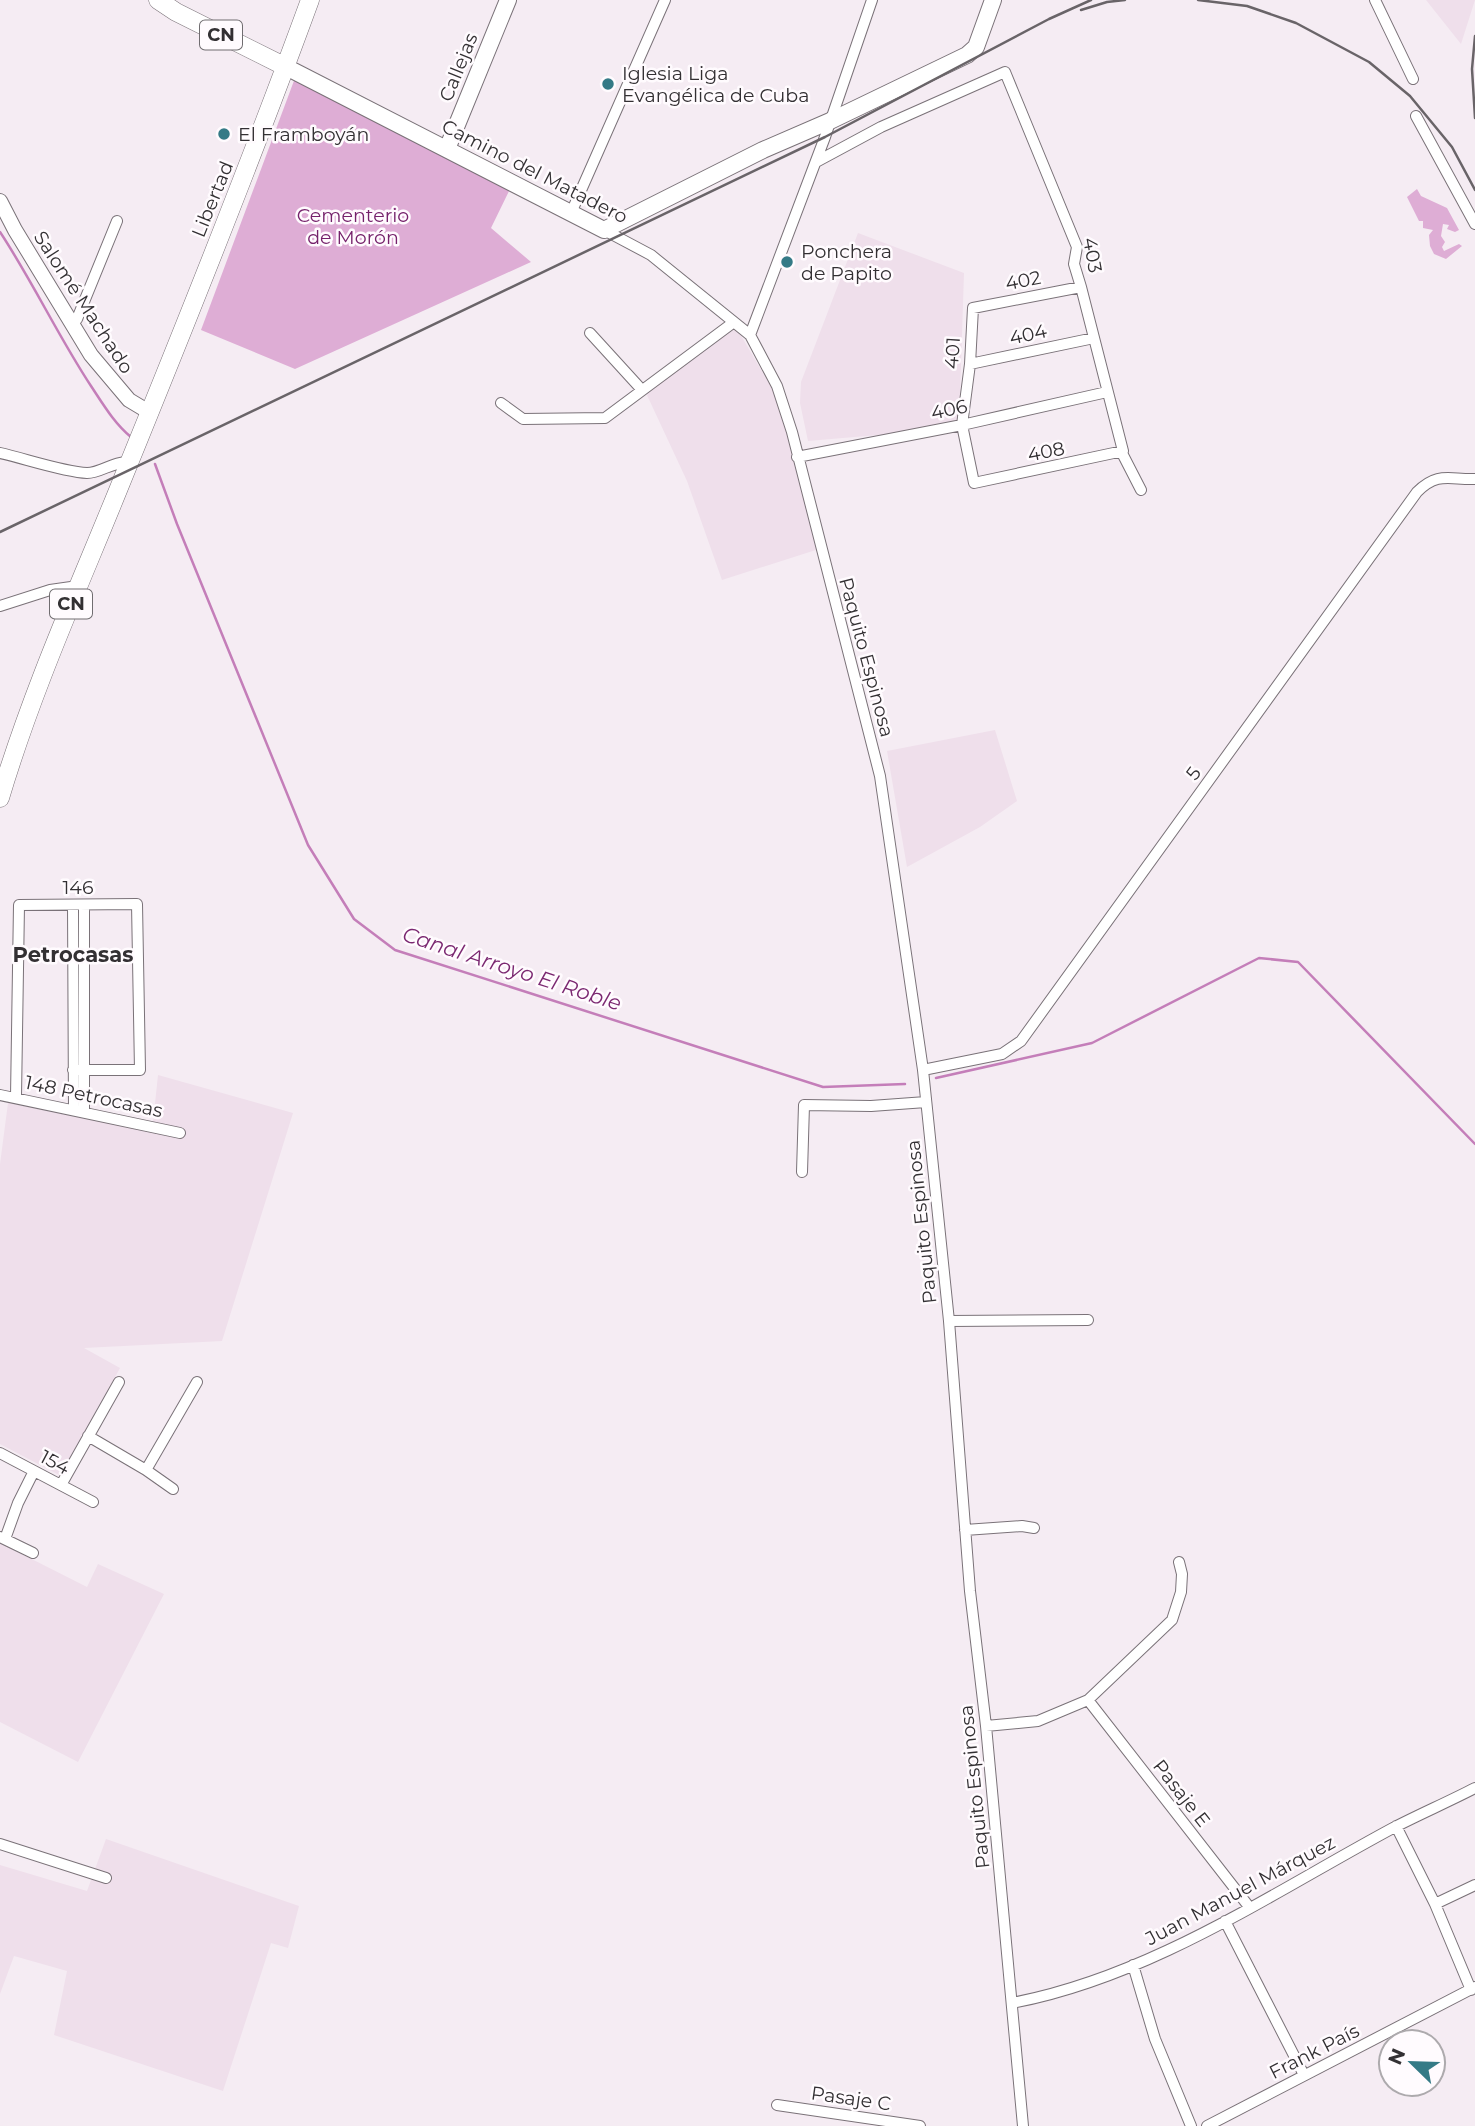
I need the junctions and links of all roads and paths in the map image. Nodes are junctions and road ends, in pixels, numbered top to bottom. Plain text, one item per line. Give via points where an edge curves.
1 (158, 0) edge
2 (310, 0) edge
3 (508, 0) edge
4 (665, 0) edge
5 (873, 0) edge
6 (993, 0) edge
7 (1375, 0) edge
8 (286, 67) junction
9 (1413, 79) dead end
10 (1416, 116) dead end
11 (830, 121) junction
12 (447, 149) junction
13 (816, 162) junction
14 (0, 201) edge
15 (571, 213) junction
16 (117, 221) dead end
17 (1475, 224) edge
18 (604, 230) junction
19 (1081, 287) junction
20 (973, 308) joint
21 (734, 322) junction
22 (72, 324) junction
23 (590, 333) dead end
24 (750, 335) junction
25 (1094, 338) junction
26 (970, 364) junction
27 (642, 390) junction
28 (1107, 391) junction
29 (501, 403) dead end
30 (149, 412) junction
31 (962, 425) junction
32 (1123, 452) junction
33 (0, 453) edge
34 (797, 457) junction
35 (129, 463) junction
36 (1475, 480) edge
37 (975, 483) joint
38 (1141, 490) dead end
39 (78, 586) junction
40 (0, 606) edge
41 (0, 798) edge
42 (78, 905) junction
43 (79, 1070) junction
44 (923, 1070) junction
45 (0, 1094) edge
46 (16, 1097) junction
47 (926, 1102) junction
48 (79, 1111) junction
49 (180, 1133) dead end
50 (802, 1172) dead end
51 (1088, 1320) dead end
52 (949, 1321) junction
53 (119, 1382) dead end
54 (197, 1382) dead end
55 (88, 1436) junction
56 (0, 1453) edge
57 (146, 1470) junction
58 (34, 1471) junction
59 (61, 1485) junction
60 (173, 1489) dead end
61 (93, 1502) dead end
62 (1034, 1528) dead end
63 (965, 1530) junction
64 (3, 1538) edge
65 (33, 1553) dead end
66 (1179, 1562) dead end
67 (1088, 1700) junction
68 (986, 1726) junction
69 (1475, 1788) edge
70 (1396, 1826) junction
71 (0, 1844) edge
72 (106, 1878) dead end
73 (1475, 1885) edge
74 (1434, 1904) junction
75 (1250, 1908) junction
76 (1225, 1921) junction
77 (1133, 1965) junction
78 (1473, 1989) edge
79 (1013, 2003) junction
80 (1304, 2075) junction
81 (777, 2105) dead end
82 (920, 2126) edge
83 (1023, 2126) edge
84 (1191, 2126) edge
85 (1207, 2126) edge

1 - 8 main road, CN
2 - 8 main road, Libertad / CN
3 - 12 main road, Callejas
4 - 15 street
5 - 11 street
6 - 11 main road via 972,52
7 - 9 street
8 - 12 main road, Camino del Matadero
8 - 30 main road, Libertad / CN
10 - 17 street
11 - 13 street
11 - 18 main road
12 - 15 main road, Camino del Matadero
13 - 19 street, 403 via 881,127 1004,72 1077,247 1074,264
13 - 24 street
14 - 22 street, Salomé Machado
15 - 18 main road, Camino del Matadero
16 - 22 street
18 - 21 street, Camino del Matadero via 651,255
19 - 20 street, 402
19 - 25 street, 403
20 - 26 street, 401
21 - 24 street, Camino del Matadero
21 - 27 street
22 - 30 street, Salomé Machado via 107,377 129,401
23 - 27 street
24 - 34 street, Paquito Espinosa via 777,386
25 - 26 street, 404
25 - 28 street, 403
26 - 31 street, 401
27 - 29 street via 606,418 523,419
28 - 31 street, 406
28 - 32 street, 403
30 - 35 main road, CN
31 - 34 street, 406
31 - 37 street, 401
32 - 37 street, 408
32 - 38 street, 403
33 - 35 street via 88,473
34 - 44 street, Paquito Espinosa via 880,776
35 - 39 main road, CN
36 - 44 street, 5 via 1441,477 1417,492 1021,1041 1002,1054
39 - 40 street
39 - 41 main road, CN
42 - 43 street
42 - 43 street, 146 via 137,904 139,1070
42 - 46 street, 146 via 19,905
43 - 48 street
44 - 47 street, Paquito Espinosa
45 - 46 street, 148 Petrocasas
46 - 48 street, 148 Petrocasas
47 - 50 street via 804,1105
47 - 52 street, Paquito Espinosa
48 - 49 street, 148 Petrocasas
51 - 52 street
52 - 63 street, Paquito Espinosa
53 - 55 street
54 - 57 street
55 - 57 street
55 - 59 street
56 - 58 street, 154
57 - 60 street
58 - 59 street, 154
58 - 64 street
59 - 61 street, 154
62 - 63 street
63 - 68 street, Paquito Espinosa
64 - 65 street
66 - 67 street via 1181,1592 1172,1620
67 - 68 street via 1038,1721
67 - 75 street, Pasaje E
68 - 79 street, Paquito Espinosa
69 - 70 street, Juan Manuel Márquez
70 - 74 street
70 - 75 street, Juan Manuel Márquez
71 - 72 street
73 - 74 street
74 - 78 street
75 - 76 street, Juan Manuel Márquez
76 - 77 street, Juan Manuel Márquez
76 - 80 street
77 - 79 street, Juan Manuel Márquez via 1094,1982
77 - 84 street via 1155,2039
78 - 80 street, Frank País
79 - 83 street, Paquito Espinosa
80 - 85 street, Frank País
81 - 82 street, Pasaje C

